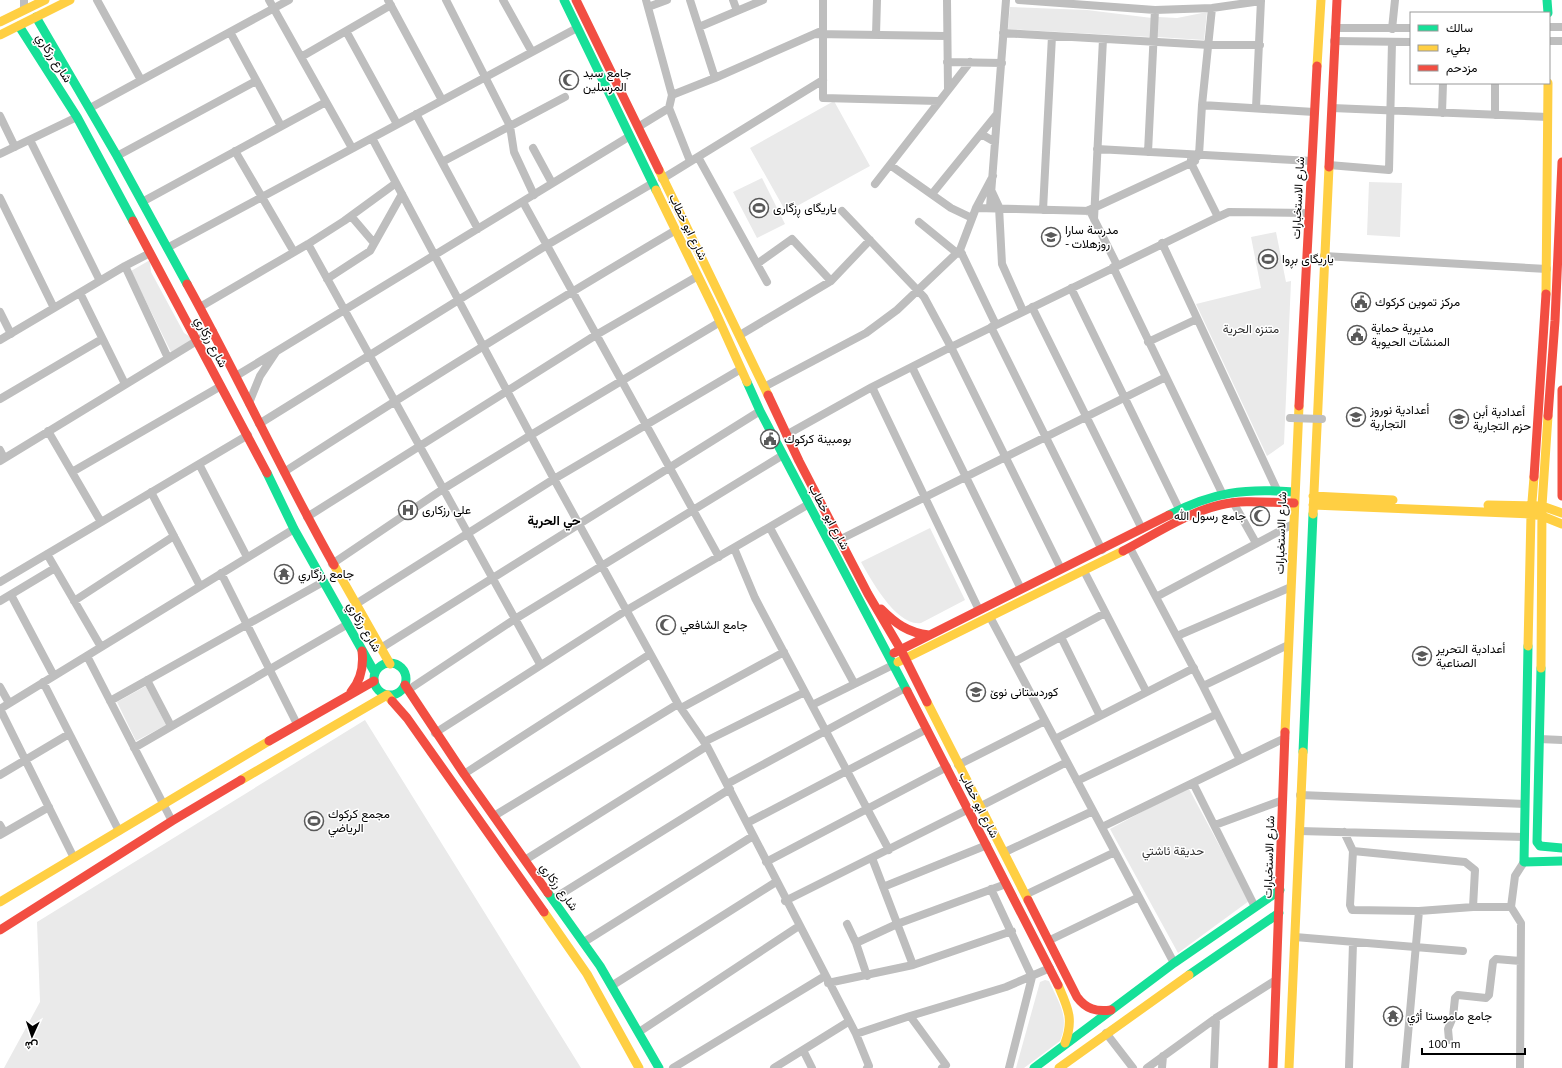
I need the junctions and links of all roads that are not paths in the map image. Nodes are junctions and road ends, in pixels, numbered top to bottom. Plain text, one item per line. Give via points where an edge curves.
1 (24, 0) edge
2 (45, 0) edge
3 (70, 0) edge
4 (97, 0) edge
5 (269, 0) edge
6 (289, 0) edge
7 (446, 0) edge
8 (503, 0) edge
9 (564, 0) edge
10 (576, 0) edge
11 (667, 0) edge
12 (690, 0) edge
13 (733, 0) edge
14 (763, 0) edge
15 (824, 0) edge
16 (877, 0) edge
17 (947, 0) edge
18 (1006, 0) edge
19 (1019, 0) edge
20 (1261, 0) edge
21 (1321, 0) edge
22 (1337, 0) edge
23 (1395, 0) edge
24 (1547, 0) edge
25 (1066, 1) edge
26 (390, 3) edge
27 (647, 3) edge
28 (274, 8) junction
29 (1212, 8) junction
30 (24, 10) junction
31 (1155, 10) junction
32 (737, 11) junction
33 (1548, 12) edge
34 (36, 17) junction
35 (0, 22) edge
36 (19, 26) junction
37 (699, 27) junction
38 (1550, 27) edge
39 (1562, 27) edge
40 (577, 28) junction
41 (1335, 28) junction
42 (1410, 28) edge
43 (1392, 29) junction
44 (346, 31) junction
45 (230, 32) junction
46 (824, 33) junction
47 (1003, 34) junction
48 (0, 35) edge
49 (876, 35) junction
50 (946, 36) junction
51 (1052, 36) junction
52 (1103, 39) junction
53 (1334, 41) junction
54 (1550, 41) edge
55 (1562, 41) edge
56 (1154, 42) junction
57 (1392, 42) junction
58 (1410, 42) edge
59 (1260, 44) junction
60 (1209, 45) junction
61 (53, 46) junction
62 (532, 52) junction
63 (38, 55) junction
64 (301, 57) junction
65 (947, 62) junction
66 (970, 62) junction
67 (1002, 64) junction
68 (486, 76) junction
69 (715, 78) junction
70 (140, 80) junction
71 (823, 80) junction
72 (256, 81) junction
73 (1443, 84) edge
74 (1495, 84) edge
75 (1548, 84) edge
76 (948, 89) junction
77 (672, 95) junction
78 (565, 97) dead end
79 (442, 100) junction
80 (938, 101) junction
81 (326, 102) junction
82 (1202, 105) junction
83 (90, 108) junction
84 (669, 108) junction
85 (1256, 108) junction
86 (1332, 108) junction
87 (1391, 111) junction
88 (1314, 112) junction
89 (1442, 113) junction
90 (416, 114) junction
91 (997, 114) junction
92 (1495, 115) junction
93 (0, 116) edge
94 (77, 117) junction
95 (1548, 117) junction
96 (397, 124) junction
97 (281, 126) junction
98 (510, 126) junction
99 (638, 127) junction
100 (981, 134) junction
101 (630, 136) junction
102 (372, 138) junction
103 (30, 140) junction
104 (995, 142) junction
105 (14, 147) junction
106 (352, 148) junction
107 (533, 148) dead end
108 (1097, 149) junction
109 (235, 151) junction
110 (1148, 152) junction
111 (0, 154) edge
112 (118, 156) junction
113 (698, 156) junction
114 (1197, 157) junction
115 (1312, 161) junction
116 (442, 162) junction
117 (690, 162) junction
118 (1562, 162) edge
119 (890, 165) junction
120 (1329, 165) junction
121 (993, 176) junction
122 (662, 179) junction
123 (396, 183) junction
124 (653, 183) junction
125 (552, 184) junction
126 (875, 184) dead end
127 (992, 192) junction
128 (402, 194) junction
129 (932, 194) junction
130 (534, 195) junction
131 (261, 197) junction
132 (0, 198) edge
133 (672, 198) junction
134 (142, 202) junction
135 (523, 202) junction
136 (663, 203) junction
137 (990, 207) junction
138 (976, 208) junction
139 (999, 208) junction
140 (1043, 210) junction
141 (842, 211) dead end
142 (1092, 212) junction
143 (1308, 213) junction
144 (351, 216) junction
145 (1218, 217) junction
146 (972, 218) junction
147 (919, 222) dead end
148 (478, 229) junction
149 (676, 230) junction
150 (870, 240) junction
151 (374, 243) junction
152 (1162, 243) junction
153 (308, 244) junction
154 (547, 245) junction
155 (167, 248) junction
156 (294, 252) junction
157 (960, 252) junction
158 (150, 253) junction
159 (434, 255) junction
160 (1324, 256) junction
161 (757, 264) junction
162 (125, 266) junction
163 (1115, 266) junction
164 (1547, 269) junction
165 (1558, 274) junction
166 (698, 276) junction
167 (327, 279) junction
168 (100, 281) junction
169 (831, 281) junction
170 (767, 282) dead end
171 (1071, 288) junction
172 (918, 290) junction
173 (572, 291) junction
174 (80, 293) junction
175 (1562, 297) edge
176 (458, 300) junction
177 (200, 307) junction
178 (1032, 307) junction
179 (54, 308) junction
180 (344, 310) junction
181 (1023, 311) junction
182 (0, 312) edge
183 (1197, 319) junction
184 (720, 322) junction
185 (994, 326) junction
186 (213, 331) junction
187 (11, 334) junction
188 (596, 335) junction
189 (740, 335) junction
190 (102, 339) junction
191 (0, 340) edge
192 (197, 340) junction
193 (1148, 342) junction
194 (1303, 344) junction
195 (1320, 345) junction
196 (483, 346) junction
197 (951, 346) junction
198 (277, 350) junction
199 (369, 355) junction
200 (168, 358) junction
201 (912, 367) junction
202 (741, 369) junction
203 (236, 376) junction
204 (1166, 377) junction
205 (621, 380) junction
206 (125, 384) junction
207 (221, 386) junction
208 (764, 387) junction
209 (872, 387) junction
210 (1562, 390) edge
211 (507, 392) junction
212 (1125, 397) junction
213 (0, 399) edge
214 (394, 401) junction
215 (249, 403) junction
216 (760, 411) junction
217 (1086, 417) junction
218 (1290, 418) dead end
219 (1322, 419) dead end
220 (259, 424) junction
221 (646, 426) junction
222 (48, 431) junction
223 (530, 435) junction
224 (786, 435) junction
225 (248, 436) junction
226 (1046, 437) junction
227 (419, 445) junction
228 (0, 450) edge
229 (783, 455) junction
230 (1006, 457) junction
231 (2, 459) edge
232 (799, 461) junction
233 (199, 464) junction
234 (669, 467) junction
235 (788, 467) junction
236 (72, 472) junction
237 (284, 472) junction
238 (966, 477) junction
239 (554, 479) junction
240 (444, 489) junction
241 (1277, 490) junction
242 (151, 492) junction
243 (1294, 492) junction
244 (1222, 493) junction
245 (1562, 496) edge
246 (925, 497) junction
247 (1313, 500) junction
248 (1233, 502) junction
249 (1294, 503) junction
250 (809, 504) junction
251 (1542, 506) junction
252 (1179, 509) junction
253 (1532, 510) junction
254 (693, 511) junction
255 (1562, 513) edge
256 (1542, 516) junction
257 (307, 517) junction
258 (101, 522) junction
259 (579, 523) junction
260 (1293, 524) junction
261 (1562, 524) edge
262 (770, 528) junction
263 (294, 529) junction
264 (1142, 529) junction
265 (468, 534) junction
266 (174, 536) junction
267 (841, 539) junction
268 (1256, 544) junction
269 (734, 548) junction
270 (1130, 548) junction
271 (1102, 550) junction
272 (47, 554) junction
273 (719, 557) junction
274 (247, 558) junction
275 (332, 564) junction
276 (603, 566) junction
277 (55, 568) junction
278 (1061, 569) junction
279 (1084, 571) junction
280 (221, 573) junction
281 (492, 577) junction
282 (0, 582) edge
283 (323, 582) junction
284 (200, 586) junction
285 (1291, 587) junction
286 (1021, 589) junction
287 (11, 594) junction
288 (868, 594) junction
289 (1156, 597) junction
290 (0, 600) edge
291 (74, 601) junction
292 (356, 604) junction
293 (627, 610) junction
294 (979, 610) junction
295 (1105, 613) junction
296 (990, 617) junction
297 (515, 620) junction
298 (247, 624) junction
299 (348, 624) junction
300 (929, 635) junction
301 (1177, 636) junction
302 (1061, 637) junction
303 (1288, 645) junction
304 (362, 646) junction
305 (101, 647) junction
306 (381, 648) junction
307 (901, 650) junction
308 (784, 652) junction
309 (650, 654) junction
310 (87, 656) junction
311 (904, 659) junction
312 (890, 661) junction
313 (1014, 662) junction
314 (390, 664) junction
315 (540, 664) junction
316 (1194, 668) junction
317 (270, 669) junction
318 (54, 676) junction
319 (375, 677) junction
320 (147, 680) junction
321 (43, 682) junction
322 (854, 683) junction
323 (1203, 686) junction
324 (0, 687) edge
325 (406, 687) junction
326 (905, 688) junction
327 (1146, 691) junction
328 (805, 692) junction
329 (387, 695) junction
330 (348, 696) junction
331 (110, 701) junction
332 (9, 703) junction
333 (812, 705) junction
334 (679, 706) junction
335 (0, 709) edge
336 (356, 712) junction
337 (1217, 714) junction
338 (1100, 716) junction
339 (407, 718) junction
340 (1045, 720) junction
341 (298, 724) junction
342 (171, 726) junction
343 (927, 729) junction
344 (825, 730) junction
345 (435, 733) junction
346 (70, 734) junction
347 (1285, 738) junction
348 (1055, 739) junction
349 (1539, 739) junction
350 (1562, 740) edge
351 (706, 744) junction
352 (134, 748) junction
353 (1285, 753) junction
354 (1302, 754) junction
355 (1527, 758) junction
356 (1540, 758) junction
357 (25, 760) junction
358 (1240, 760) junction
359 (1067, 762) junction
360 (958, 765) junction
361 (947, 767) junction
362 (847, 771) junction
363 (464, 774) junction
364 (0, 775) edge
365 (1077, 781) junction
366 (1193, 783) junction
367 (728, 786) junction
368 (1300, 796) junction
369 (1283, 800) junction
370 (162, 804) junction
371 (1525, 804) junction
372 (981, 806) junction
373 (49, 807) junction
374 (867, 809) junction
375 (968, 809) junction
376 (1093, 811) junction
377 (494, 816) junction
378 (172, 821) junction
379 (746, 823) junction
380 (1215, 825) junction
381 (1102, 827) junction
382 (1, 831) edge
383 (118, 831) junction
384 (1299, 831) junction
385 (1344, 832) junction
386 (753, 836) junction
387 (1524, 837) junction
388 (986, 845) junction
389 (1562, 848) edge
390 (889, 850) junction
391 (1353, 851) junction
392 (1005, 852) junction
393 (1115, 852) junction
394 (74, 858) junction
395 (872, 858) junction
396 (525, 860) junction
397 (1562, 861) edge
398 (766, 862) junction
399 (1524, 862) junction
400 (776, 882) junction
401 (1006, 884) junction
402 (883, 887) junction
403 (991, 889) junction
404 (1280, 890) junction
405 (1027, 894) junction
406 (1139, 897) junction
407 (553, 900) junction
408 (785, 901) junction
409 (0, 902) edge
410 (1255, 907) junction
411 (1473, 907) junction
412 (1511, 907) junction
413 (1419, 911) junction
414 (1279, 913) junction
415 (847, 924) dead end
416 (897, 924) junction
417 (799, 926) junction
418 (0, 930) edge
419 (1012, 930) junction
420 (1295, 937) junction
421 (1050, 940) junction
422 (584, 942) junction
423 (1353, 942) junction
424 (856, 943) junction
425 (1414, 948) junction
426 (1463, 951) dead end
427 (1520, 961) junction
428 (1174, 963) junction
429 (913, 965) junction
430 (600, 966) junction
431 (1050, 968) junction
432 (587, 974) junction
433 (867, 976) junction
434 (1032, 977) junction
435 (827, 979) junction
436 (1276, 980) junction
437 (613, 985) junction
438 (1078, 997) junction
439 (1066, 1002) junction
440 (1111, 1010) junction
441 (910, 1016) junction
442 (1216, 1018) junction
443 (848, 1022) junction
444 (639, 1032) junction
445 (1106, 1033) junction
446 (856, 1034) junction
447 (1449, 1040) dead end
448 (1065, 1043) junction
449 (803, 1050) junction
450 (1163, 1056) junction
451 (1273, 1066) edge
452 (1289, 1066) edge
453 (1063, 1067) edge
454 (639, 1068) edge
455 (659, 1068) edge
456 (674, 1068) edge
457 (774, 1068) edge
458 (812, 1068) edge
459 (867, 1068) edge
460 (942, 1068) edge
461 (1009, 1068) edge
462 (1034, 1068) edge
463 (1133, 1068) edge
464 (1147, 1068) edge
465 (1162, 1068) edge
466 (1214, 1068) edge
467 (1350, 1068) edge
468 (1405, 1068) edge
469 (1520, 1068) edge

1 - 30 street
2 - 30 main road
3 - 34 main road
4 - 70 street
5 - 28 street
6 - 28 street
7 - 68 street
8 - 62 street
9 - 40 main road, شارع ابو خطاب
10 - 99 main road, شارع ابو خطاب
11 - 27 street
12 - 37 street
13 - 32 street
14 - 32 street
15 - 46 street
16 - 49 street
17 - 50 street
18 - 47 street
19 - 25 street
20 - 29 street
20 - 59 street
21 - 88 main road, شارع الاستخبارات
22 - 41 main road
23 - 43 street
24 - 33 main road
25 - 31 street
26 - 44 street
26 - 79 street
27 - 77 street
28 - 45 street
28 - 64 street
29 - 31 street
29 - 60 street
30 - 35 main road
31 - 56 street
32 - 37 street
34 - 36 main road
34 - 61 main road, شارع رزكاري
36 - 48 main road
36 - 63 main road, شارع رزكاري
37 - 69 street
38 - 39 street
40 - 62 street
40 - 101 main road, شارع ابو خطاب
41 - 43 street
41 - 53 main road
42 - 43 street
44 - 64 street
44 - 96 street
45 - 70 street
45 - 72 street
46 - 49 street
46 - 69 street via 815,34
46 - 71 street
47 - 51 street
47 - 67 street
49 - 50 street
50 - 65 street
51 - 52 street
51 - 140 street
52 - 56 street
52 - 108 street
53 - 57 street
53 - 86 main road
54 - 55 street
56 - 60 street
56 - 110 street
57 - 58 street
57 - 87 street
59 - 60 street
59 - 85 street
60 - 82 street
61 - 63 main road
61 - 83 main road, شارع رزكاري
62 - 68 street
63 - 94 main road, شارع رزكاري
64 - 81 street
65 - 66 street
65 - 76 street
66 - 67 street
66 - 76 street
67 - 91 street
68 - 79 street
68 - 98 street
69 - 77 street
70 - 83 street
71 - 80 street via 823,98
71 - 113 street
72 - 97 street
72 - 112 street
73 - 89 street
74 - 92 street
75 - 95 main road
76 - 80 street
77 - 84 street
78 - 98 street
79 - 90 street
80 - 119 street
81 - 97 street
81 - 106 street
82 - 85 street
82 - 114 street
83 - 112 main road, شارع رزكاري
84 - 99 street
84 - 117 street
85 - 88 street
86 - 87 street
86 - 120 main road
87 - 89 street
87 - 120 street via 1389,170
88 - 115 main road, شارع الاستخبارات
89 - 92 street
90 - 96 street
90 - 116 street
91 - 100 street
91 - 104 street
92 - 95 street
93 - 105 street
94 - 103 street
94 - 158 main road, شارع رزكاري
95 - 164 main road
96 - 102 street
97 - 109 street
98 - 116 street
98 - 130 street via 514,152
99 - 122 main road, شارع ابو خطاب
100 - 104 street
100 - 129 street
101 - 124 main road, شارع ابو خطاب
101 - 125 street
102 - 106 street
102 - 123 street
103 - 105 street
103 - 168 street
104 - 121 street
105 - 111 street
106 - 131 street
107 - 125 street
108 - 110 street
108 - 142 street
109 - 131 street
109 - 134 street
110 - 114 street
112 - 134 main road, شارع رزكاري
113 - 117 street
113 - 161 street
114 - 115 street
114 - 142 street
114 - 145 street
115 - 143 main road, شارع الاستخبارات
116 - 148 street
117 - 122 street
118 - 165 main road
119 - 126 street
119 - 129 street
120 - 160 main road
121 - 127 street
121 - 138 street
122 - 133 main road, شارع ابو خطاب
123 - 128 street
123 - 144 street
124 - 136 main road, شارع ابو خطاب
124 - 154 street
125 - 130 street
127 - 137 street
127 - 139 street
128 - 151 street
128 - 159 street
129 - 146 street via 951,208
130 - 135 street
131 - 155 street
131 - 156 street
132 - 179 street
133 - 136 main road
133 - 189 main road, شارع ابو خطاب
134 - 155 main road, شارع رزكاري
135 - 148 street
135 - 154 street
136 - 149 main road, شارع ابو خطاب
137 - 138 street
137 - 139 street
138 - 146 street
139 - 140 street
139 - 181 street via 1002,264
140 - 142 street
141 - 150 street
142 - 163 street
143 - 145 street via 1229,212
143 - 194 main road, شارع الاستخبارات
144 - 151 street
144 - 153 street
145 - 152 street
146 - 157 street
147 - 157 street
148 - 159 street
149 - 166 main road, شارع ابو خطاب
149 - 173 street
150 - 169 street
150 - 172 street
151 - 167 street via 370,251
152 - 163 street
152 - 183 street
153 - 156 street
153 - 167 street
154 - 173 street
154 - 176 street
155 - 177 main road, شارع رزكاري
156 - 177 street
157 - 172 street
157 - 185 street
158 - 162 street
158 - 192 main road, شارع رزكاري
159 - 176 street
159 - 180 street
160 - 164 street
160 - 195 main road
161 - 169 street via 792,239
161 - 170 street
162 - 168 street
162 - 200 street
163 - 171 street
163 - 193 street
164 - 253 main road
165 - 175 main road
165 - 251 main road
166 - 184 main road, شارع ابو خطاب
166 - 188 street
167 - 180 street
168 - 174 street
169 - 189 street
171 - 178 street
171 - 212 street
172 - 197 street
172 - 208 street via 898,310 866,333
173 - 188 street
173 - 196 street
174 - 179 street
174 - 190 street
176 - 196 street
176 - 199 street
177 - 186 main road, شارع رزكاري
178 - 181 street
178 - 217 street
179 - 187 street
180 - 198 street
180 - 199 street
181 - 185 street
182 - 187 street
183 - 193 street
183 - 241 street
184 - 202 main road, شارع ابو خطاب
184 - 205 street
185 - 197 street
185 - 226 street
186 - 192 street
186 - 203 main road, شارع رزكاري
187 - 191 street
188 - 205 street
188 - 211 street
189 - 208 main road, شارع ابو خطاب
190 - 206 street
190 - 213 street
192 - 200 street
192 - 207 main road, شارع رزكاري
193 - 204 street
194 - 195 main road
194 - 243 main road, شارع الاستخبارات
195 - 247 main road
196 - 211 street
196 - 214 street
197 - 201 street
197 - 230 street
198 - 203 street
198 - 215 street via 260,376
199 - 214 street
199 - 220 street
200 - 206 street
201 - 209 street
201 - 238 street
202 - 216 main road, شارع ابو خطاب
202 - 221 street
203 - 215 main road, شارع رزكاري
204 - 212 street
204 - 244 street
205 - 221 street
205 - 223 street
206 - 222 street
207 - 225 main road, شارع رزكاري
207 - 236 street
208 - 224 main road, شارع ابو خطاب
209 - 224 street
209 - 246 street
210 - 245 main road
211 - 223 street
211 - 227 street
212 - 217 street
212 - 252 street
214 - 227 street
214 - 237 street
215 - 220 main road, شارع رزكاري
216 - 229 main road, شارع ابو خطاب
216 - 234 street
217 - 226 street
217 - 264 street
218 - 219 street, bridge
220 - 237 main road, شارع رزكاري
221 - 234 street
221 - 239 street
222 - 231 street
222 - 236 street
223 - 239 street
223 - 240 street
224 - 232 main road, شارع ابو خطاب
225 - 233 street
225 - 263 main road, شارع رزكاري
226 - 230 street
226 - 271 street
227 - 240 street
227 - 257 street
228 - 231 street
229 - 235 main road, شارع ابو خطاب
229 - 254 street
230 - 238 street
230 - 278 street
232 - 235 main road
232 - 267 main road, شارع ابو خطاب
233 - 242 street
233 - 274 street
234 - 254 street
234 - 259 street
235 - 250 main road, شارع ابو خطاب
236 - 258 street
237 - 257 main road, شارع رزكاري
238 - 246 street
238 - 286 street
239 - 259 street
239 - 265 street
240 - 265 street
240 - 275 street
241 - 243 main road
241 - 244 main road
242 - 258 street
242 - 266 street
243 - 249 main road, شارع الاستخبارات
244 - 252 main road
246 - 267 street
246 - 294 street
247 - 253 main road
247 - 354 main road
248 - 249 main road
248 - 268 street
248 - 270 main road via 1195,513
249 - 260 main road, شارع الاستخبارات
250 - 262 street
250 - 312 main road, شارع ابو خطاب
251 - 253 main road
251 - 255 main road
251 - 256 main road
252 - 264 main road
253 - 256 main road
253 - 355 main road
254 - 273 street
254 - 276 street
256 - 261 main road
256 - 349 main road
257 - 275 main road, شارع رزكاري
258 - 272 street
259 - 276 street
259 - 281 street
260 - 268 street
260 - 285 main road, شارع الاستخبارات
262 - 269 street
262 - 322 street
263 - 274 street
263 - 283 main road, شارع رزكاري
264 - 271 main road
265 - 281 street
265 - 292 street
266 - 284 street
266 - 291 street
267 - 288 main road, شارع ابو خطاب
268 - 289 street
269 - 273 street
269 - 308 street via 755,598
270 - 279 main road
270 - 289 street
271 - 278 main road
272 - 277 street
272 - 282 street
273 - 293 street
274 - 280 street
275 - 292 main road, شارع رزكاري
276 - 293 street
276 - 297 street
277 - 287 street
277 - 291 street
278 - 286 main road
279 - 295 street
279 - 296 main road
280 - 284 street
280 - 298 street
281 - 297 street
281 - 306 street
283 - 298 street
283 - 299 main road, شارع رزكاري
284 - 305 street
285 - 301 street
285 - 303 main road, شارع الاستخبارات
286 - 294 main road
287 - 290 street
287 - 318 street
288 - 300 main road via 904,629 916,634
288 - 307 main road, شارع ابو خطاب
289 - 301 street
291 - 305 street
292 - 306 main road, شارع رزكاري
293 - 309 street
293 - 315 street
294 - 300 main road
295 - 302 street
295 - 327 street
296 - 311 main road
296 - 313 street
297 - 315 street
297 - 325 street
298 - 317 street
298 - 320 street
299 - 304 main road, شارع رزكاري
299 - 317 street
300 - 307 main road
301 - 316 street
302 - 313 street
302 - 338 street
303 - 323 street
303 - 347 main road, شارع الاستخبارات
304 - 319 main road, شارع رزكاري
304 - 330 main road via 361,674
305 - 310 street
306 - 314 main road, شارع رزكاري
307 - 311 main road, شارع ابو خطاب
307 - 312 main road
308 - 328 street
308 - 334 street
309 - 334 street
309 - 363 street
310 - 318 street
310 - 331 street
311 - 312 main road
311 - 360 main road, شارع ابو خطاب
312 - 322 street
312 - 326 main road, شارع ابو خطاب
313 - 340 street
314 - 319 main road via 381,666
314 - 325 main road via 403,670
315 - 345 street
316 - 323 street
316 - 327 street
317 - 341 street
317 - 342 street
318 - 321 street
319 - 329 main road via 378,690
319 - 330 main road
320 - 331 street
320 - 342 street
321 - 332 street
321 - 346 street
322 - 333 street
323 - 337 street
324 - 332 street
325 - 329 main road via 398,693
325 - 345 main road, شارع رزكاري
326 - 343 main road, شارع ابو خطاب
326 - 344 street
327 - 338 street
328 - 333 street
328 - 351 street
329 - 336 main road
329 - 339 main road
330 - 341 main road
331 - 352 street
332 - 335 street
333 - 344 street
334 - 351 street
334 - 377 street
335 - 357 street
336 - 339 main road via 373,707 388,707
336 - 378 main road
337 - 358 street
337 - 365 street
338 - 348 street
339 - 432 main road
340 - 348 street
340 - 360 street
341 - 370 main road
342 - 352 street
343 - 361 main road, شارع ابو خطاب
343 - 362 street
344 - 362 street
344 - 367 street
345 - 363 main road, شارع رزكاري
346 - 357 street
346 - 383 street
347 - 353 main road, شارع الاستخبارات
347 - 358 street
348 - 359 street
349 - 350 street
349 - 356 main road
351 - 367 street
351 - 396 street
352 - 370 street
353 - 354 main road
353 - 369 main road, شارع الاستخبارات
354 - 368 main road
355 - 356 main road
355 - 371 main road
356 - 389 main road via 1538,842 1540,846
357 - 364 street
357 - 373 street
358 - 366 street
359 - 365 street
359 - 372 street
360 - 372 main road, شارع ابو خطاب
361 - 374 street
361 - 375 main road, شارع ابو خطاب
362 - 374 street
362 - 379 street
363 - 377 main road, شارع رزكاري
365 - 376 street
366 - 380 street
366 - 381 street
367 - 379 street
367 - 407 street
368 - 371 street
368 - 384 main road
369 - 380 street
369 - 404 main road, شارع الاستخبارات
370 - 378 street
370 - 383 main road
371 - 387 main road
372 - 392 main road, شارع ابو خطاب
373 - 382 street
373 - 394 street
374 - 390 street
374 - 398 street
375 - 388 main road, شارع ابو خطاب
375 - 390 street
376 - 381 street
376 - 392 street
377 - 396 main road, شارع رزكاري
378 - 418 main road
379 - 386 street
380 - 410 street
381 - 393 street
383 - 394 main road
384 - 385 street
384 - 420 main road
385 - 387 street
385 - 391 street
386 - 398 street
386 - 422 street
387 - 399 main road
388 - 401 main road, شارع ابو خطاب
388 - 402 street
390 - 395 street
391 - 411 street via 1465,862 1475,870
391 - 413 street via 1350,905 1352,910
392 - 405 main road, شارع ابو خطاب
393 - 405 street
393 - 406 street
394 - 409 main road
395 - 402 street
395 - 408 street
396 - 407 main road, شارع رزكاري
397 - 399 main road
398 - 400 street
399 - 412 street via 1515,876
400 - 408 street
400 - 437 street
401 - 403 street
401 - 431 main road, شارع ابو خطاب
402 - 416 street
403 - 416 street
403 - 419 street
404 - 410 main road
404 - 414 main road, شارع الاستخبارات
405 - 421 main road, شارع ابو خطاب
406 - 421 street
406 - 428 street
407 - 422 main road, شارع رزكاري
408 - 417 street
410 - 428 main road
411 - 412 street
411 - 413 street
412 - 427 street via 1521,923
413 - 425 street
414 - 436 main road, شارع الاستخبارات
414 - 445 main road
415 - 424 street
416 - 424 street
416 - 429 street
417 - 435 street
417 - 444 street
419 - 429 street
419 - 434 street
420 - 423 street
420 - 452 main road
421 - 438 main road, شارع ابو خطاب
422 - 430 main road, شارع رزكاري
423 - 425 street
423 - 467 street
424 - 433 street
425 - 426 street
425 - 468 street
427 - 447 street via 1496,959 1492,962 1489,995 1486,998 1458,995 1455,998 1453,1017 1448,1029
427 - 469 street
428 - 440 main road
429 - 433 street
430 - 432 main road
430 - 437 main road, شارع رزكاري
431 - 434 street
431 - 439 main road, شارع ابو خطاب
432 - 454 main road
433 - 435 street
434 - 441 street
434 - 461 street
435 - 443 street
435 - 456 street
436 - 442 street
436 - 451 main road, شارع الاستخبارات
437 - 444 main road, شارع رزكاري
438 - 439 main road
438 - 440 main road, شارع ابو خطاب via 1088,1009
439 - 448 main road, شارع ابو خطاب via 1070,1023
440 - 448 main road
441 - 446 street
441 - 460 street via 946,1065
442 - 450 street
442 - 466 street
443 - 446 street
443 - 449 street
444 - 455 main road, شارع رزكاري
445 - 453 main road
445 - 463 street
446 - 459 street via 869,1066
448 - 462 main road
449 - 457 street
449 - 458 street
450 - 464 street
450 - 465 street
451 - 452 main road

